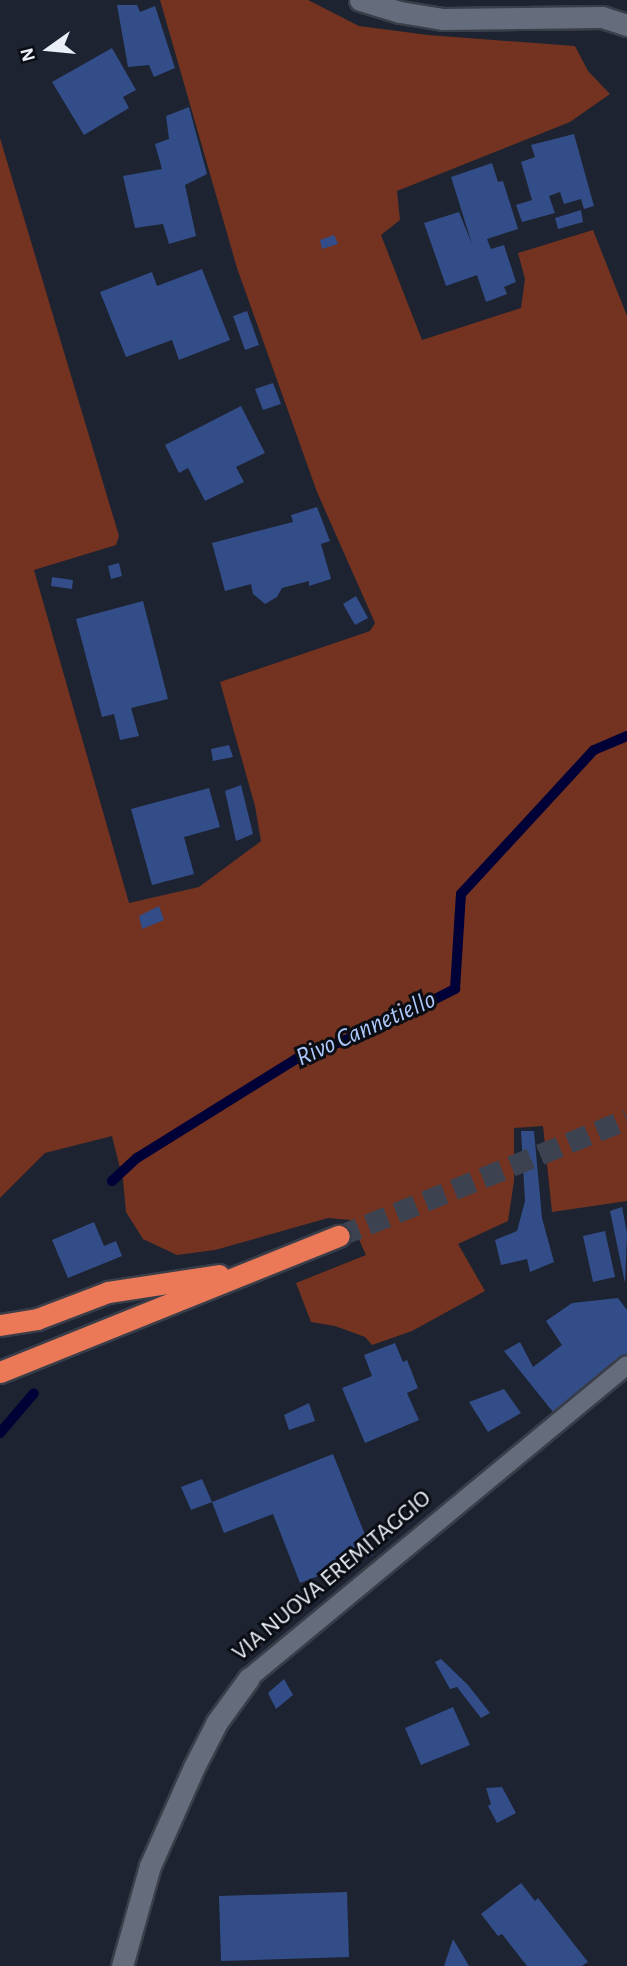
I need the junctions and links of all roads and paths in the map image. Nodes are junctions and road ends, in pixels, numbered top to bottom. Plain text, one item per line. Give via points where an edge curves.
1 (360, 0) edge
2 (627, 25) edge
3 (339, 1236) tunnel mouth
4 (256, 1269) junction
5 (0, 1325) edge
6 (627, 1365) edge
7 (0, 1372) edge
8 (249, 1678) joint
9 (122, 1966) edge

1 - 2 street via 443,19 602,17
3 - 4 highway
4 - 5 highway via 108,1292 37,1319
4 - 7 highway
6 - 8 lane, VIA NUOVA EREMITAGGIO
8 - 9 street, VIA NUOVA EREMITAGGIO via 218,1722 188,1779 150,1866

